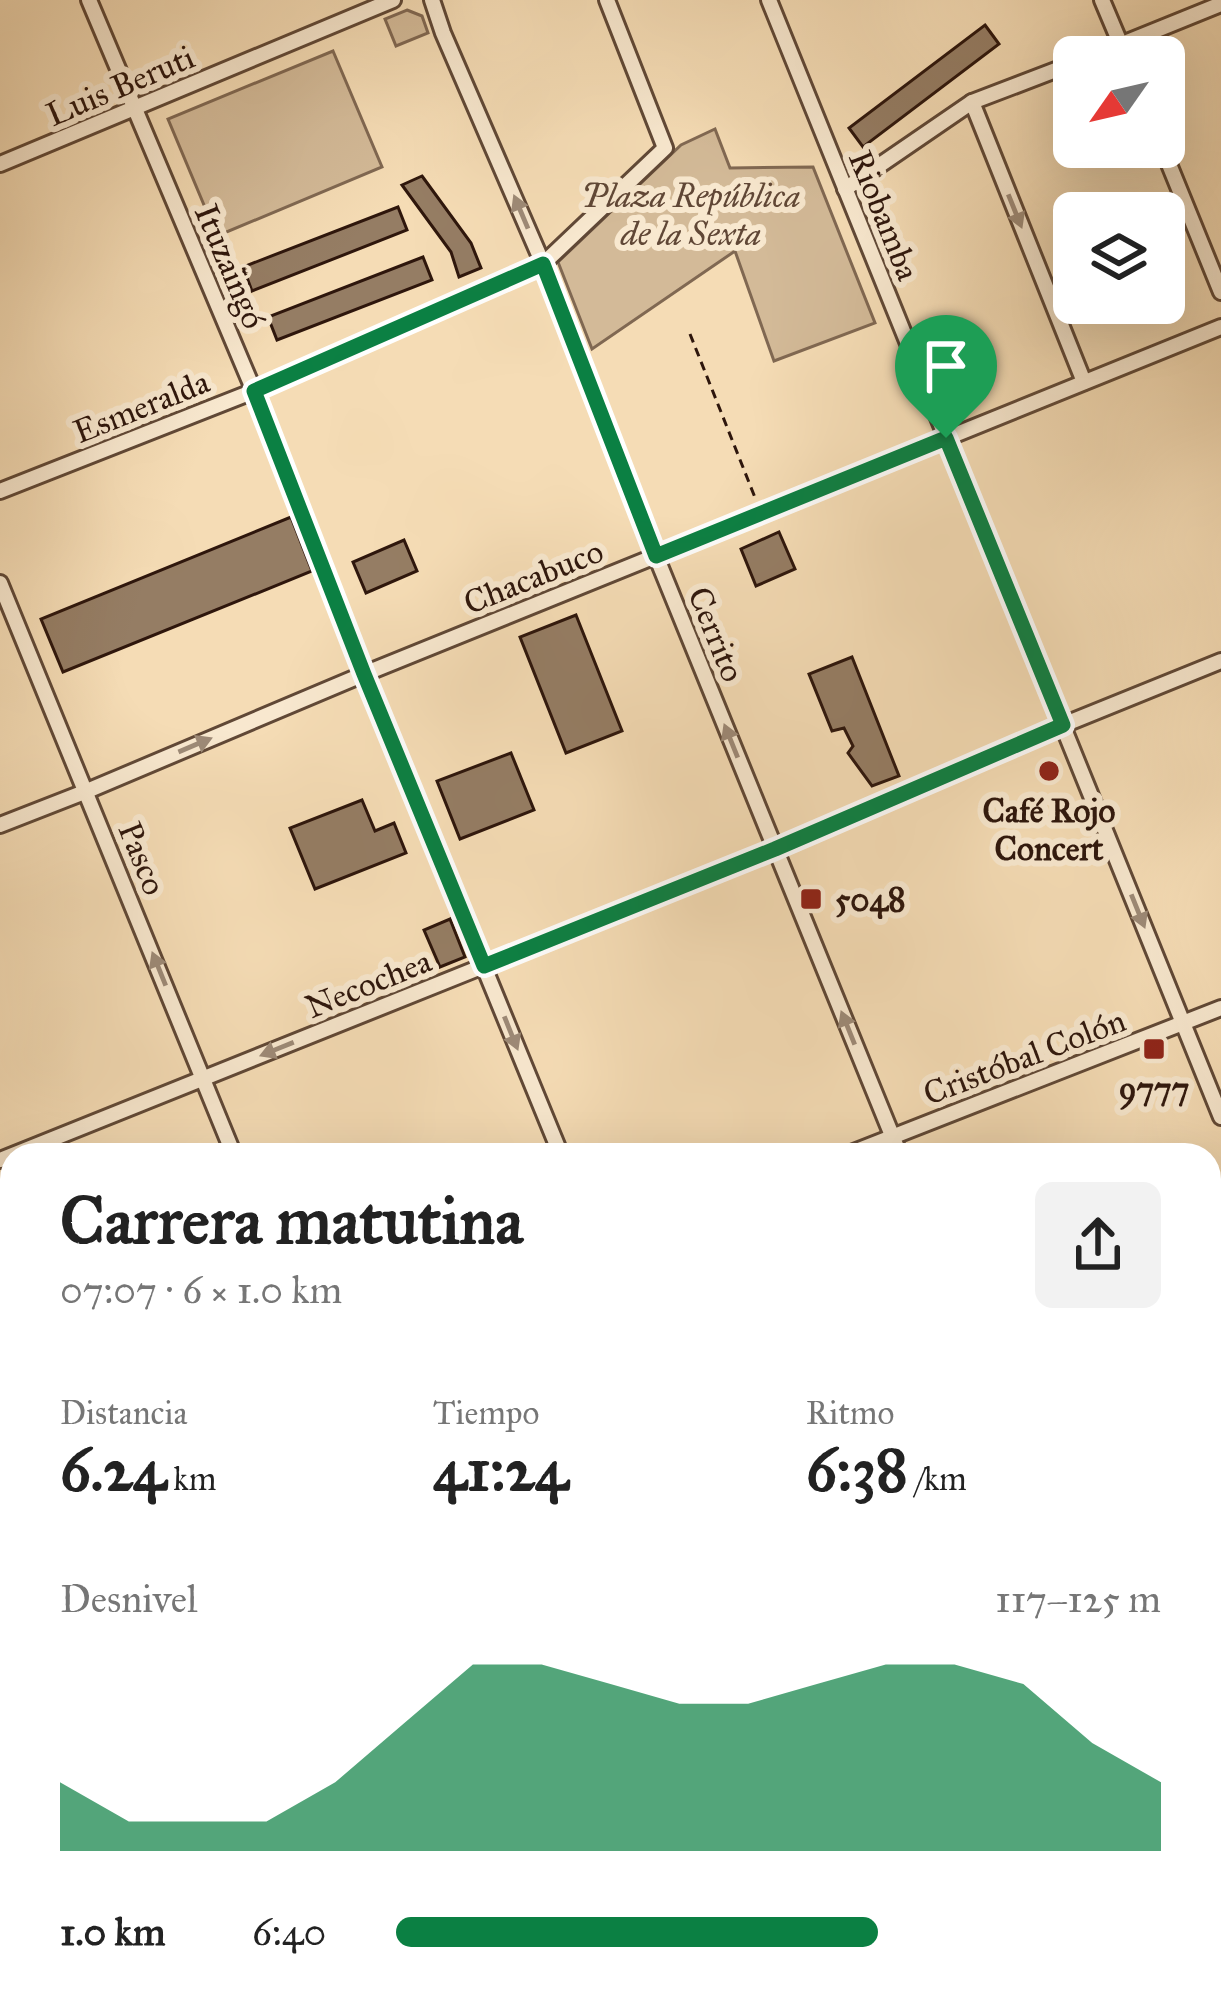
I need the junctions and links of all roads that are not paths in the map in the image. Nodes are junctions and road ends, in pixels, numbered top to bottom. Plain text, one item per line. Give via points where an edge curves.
1 (89, 0) edge
2 (393, 0) edge
3 (432, 0) edge
4 (608, 0) edge
5 (769, 0) edge
6 (1102, 0) edge
7 (1221, 4) edge
8 (1117, 36) edge
9 (1154, 36) edge
10 (1053, 71) edge
11 (972, 103) junction
12 (136, 107) junction
13 (0, 164) edge
14 (1171, 168) edge
15 (845, 189) junction
16 (543, 264) junction
17 (1221, 292) edge
18 (1221, 327) edge
19 (1084, 382) junction
20 (254, 391) junction
21 (946, 438) junction
22 (0, 491) edge
23 (656, 556) junction
24 (0, 583) edge
25 (1221, 661) edge
26 (364, 674) junction
27 (1063, 725) junction
28 (87, 791) junction
29 (0, 825) edge
30 (775, 849) junction
31 (484, 966) junction
32 (1221, 1008) edge
33 (1184, 1023) junction
34 (203, 1078) junction
35 (1221, 1117) edge
36 (892, 1136) junction
37 (42, 1143) edge
38 (229, 1143) edge
39 (556, 1143) edge
40 (875, 1143) edge
41 (895, 1143) edge

1 - 12 street, Ituzaingó
2 - 12 street, Luis Beruti
16 -> 3 street, Cerrito
4 - 16 street, Esmeralda via 665,148
5 - 15 street, Riobamba
6 - 8 street
7 - 9 street
10 - 11 street
11 - 15 street
11 -> 19 street
12 - 13 street, Luis Beruti
12 - 20 street, Ituzaingó
14 - 17 street
15 - 21 street, Riobamba
16 - 20 street, Esmeralda
16 - 23 street, Cerrito
18 - 19 street, Chacabuco
19 - 21 street, Chacabuco
20 - 22 street, Esmeralda
20 - 26 street, Ituzaingó
21 - 23 street, Chacabuco
21 - 27 street, Riobamba
23 - 26 street, Chacabuco
30 -> 23 street, Cerrito
24 - 28 street, Pasco
25 - 27 street, Necochea
28 -> 26 street, Chacabuco
26 - 31 street, Ituzaingó
27 - 30 street, Necochea
27 -> 33 street, Riobamba
28 - 29 street, Chacabuco
34 -> 28 street, Pasco
30 - 31 street, Necochea
36 -> 30 street, Cerrito
31 -> 34 street, Necochea
31 -> 39 street, Ituzaingó
32 - 33 street, Cristóbal Colón
33 - 35 street, Riobamba
33 - 36 street, Cristóbal Colón
34 - 37 street, Necochea
34 - 38 street, Pasco
36 - 40 street, Cristóbal Colón
36 - 41 street, Cerrito

